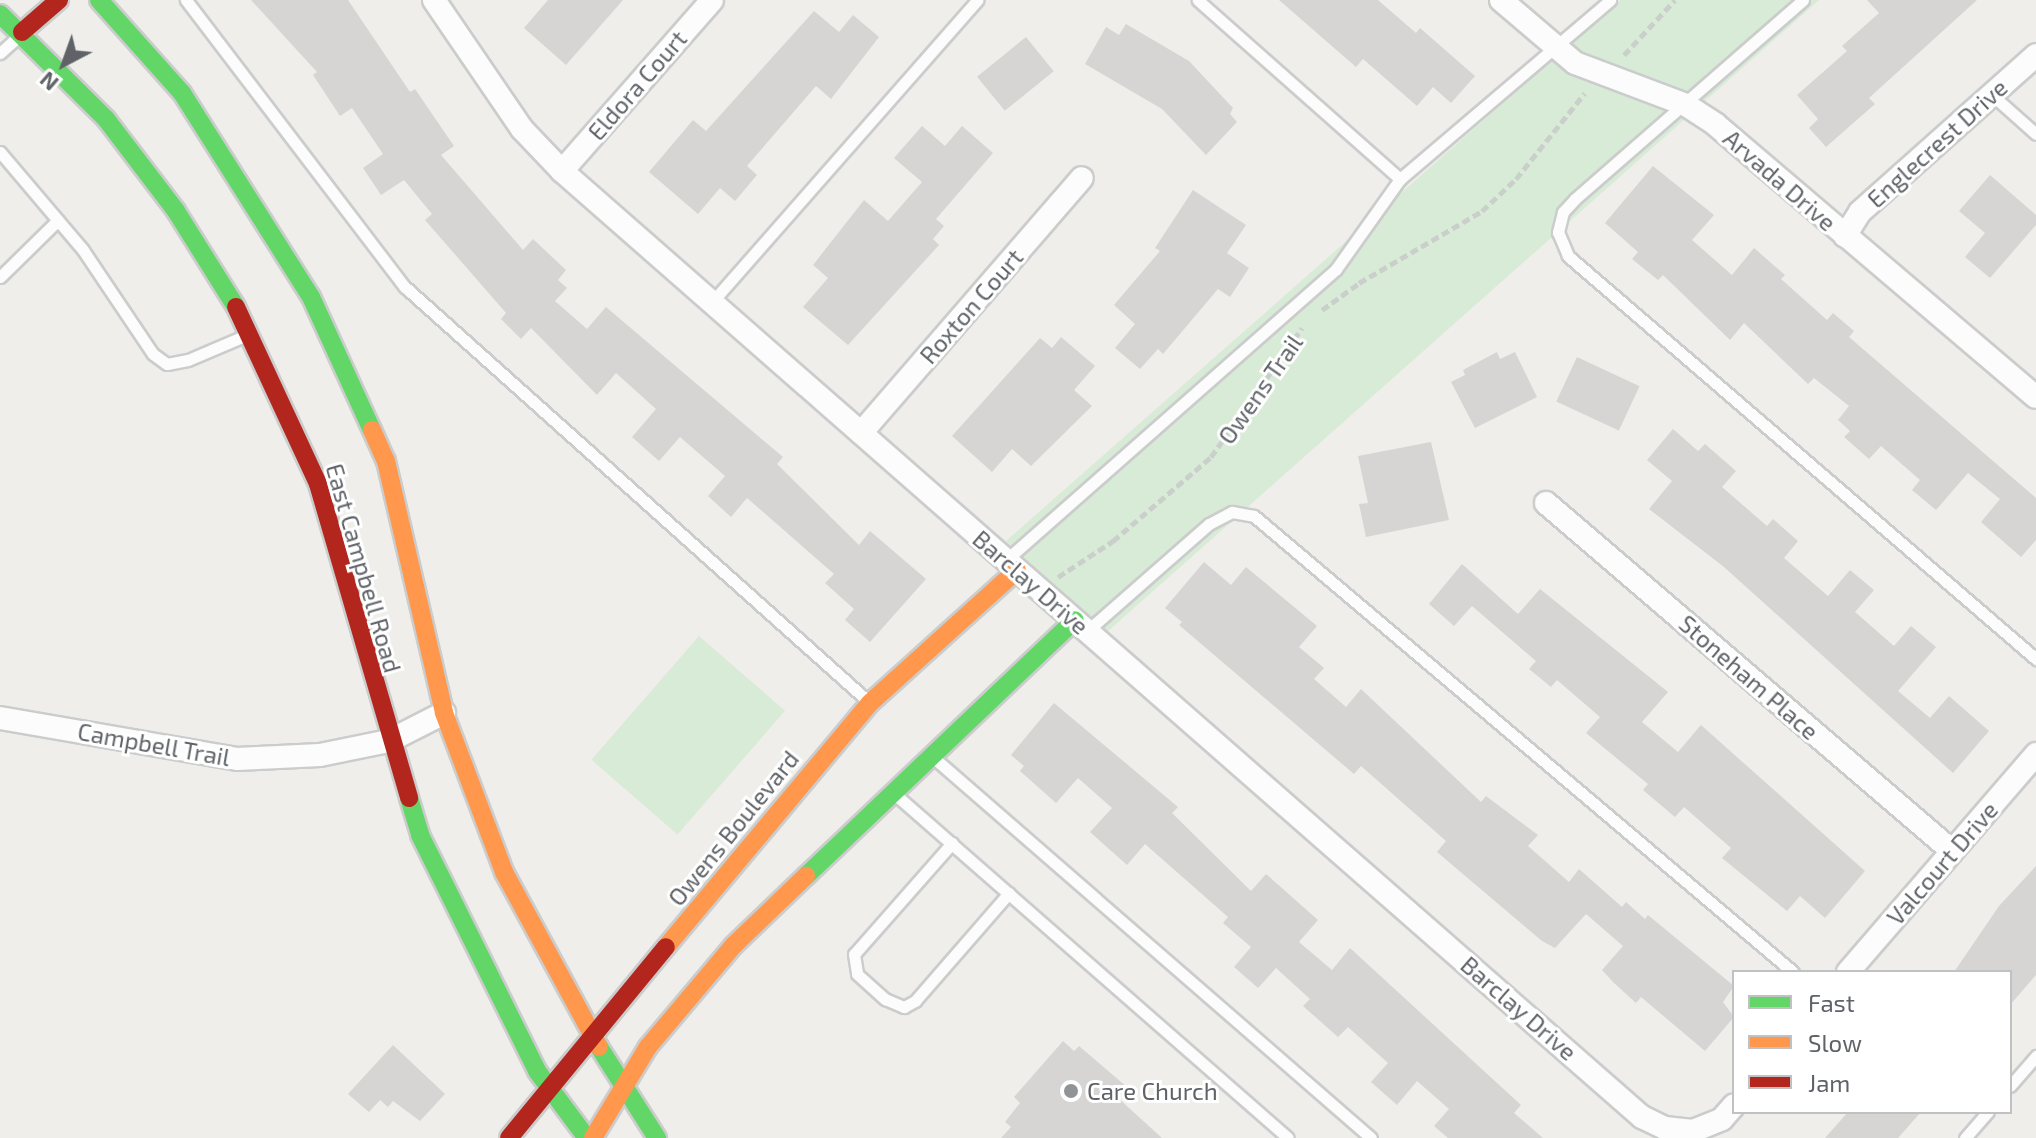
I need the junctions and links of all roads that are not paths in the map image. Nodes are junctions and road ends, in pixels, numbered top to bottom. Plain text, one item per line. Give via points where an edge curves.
1 (59, 0) edge
2 (99, 0) edge
3 (186, 0) edge
4 (712, 0) edge
5 (977, 0) edge
6 (1198, 0) edge
7 (1501, 0) edge
8 (1610, 0) edge
9 (1803, 0) edge
10 (441, 3) edge
11 (0, 14) edge
12 (22, 32) junction
13 (1556, 48) junction
14 (0, 53) edge
15 (2036, 55) edge
16 (1991, 94) junction
17 (1686, 105) junction
18 (2036, 134) edge
19 (0, 152) edge
20 (562, 171) junction
21 (1082, 178) dead end
22 (1400, 179) junction
23 (58, 220) junction
24 (1845, 236) junction
25 (0, 277) edge
26 (712, 302) junction
27 (252, 333) junction
28 (2036, 397) edge
29 (861, 433) junction
30 (1546, 503) dead end
31 (1012, 565) junction
32 (1081, 626) junction
33 (2036, 659) edge
34 (870, 703) junction
35 (444, 713) junction
36 (0, 718) edge
37 (389, 741) junction
38 (930, 754) junction
39 (2036, 754) edge
40 (894, 793) junction
41 (952, 843) junction
42 (1952, 851) junction
43 (1009, 893) junction
44 (1791, 970) edge
45 (1850, 970) edge
46 (594, 1037) junction
47 (2036, 1056) edge
48 (2012, 1084) edge
49 (550, 1089) junction
50 (622, 1089) junction
51 (1732, 1107) edge
52 (1986, 1114) edge
53 (509, 1138) edge
54 (587, 1138) edge
55 (593, 1138) edge
56 (657, 1138) edge
57 (1288, 1138) edge
58 (1371, 1138) edge
59 (1965, 1138) edge

1 - 12 main road
2 - 35 main road, East Campbell Road via 182,93 311,297 386,461
3 - 34 lane via 405,287
4 - 20 street, Eldora Court
5 - 26 lane
6 - 22 lane
7 - 13 street, Arvada Drive
8 - 13 lane
9 - 17 lane
10 - 20 street, Barclay Drive via 522,129
11 - 12 main road, East Campbell Road
12 - 14 lane
12 - 27 main road, East Campbell Road via 106,119
13 - 17 street, Arvada Drive via 1601,77
13 - 22 lane
15 - 16 street, Englecrest Drive
16 - 18 lane
16 - 24 street, Englecrest Drive via 1860,212
17 - 24 street, Arvada Drive
17 - 33 lane via 1563,212 1558,232 1568,256
19 - 23 lane
20 - 26 street, Barclay Drive
21 - 29 street, Roxton Court
22 - 31 lane via 1336,269
23 - 25 lane
23 - 27 lane via 121,303 139,340 167,364
24 - 28 street, Arvada Drive
26 - 29 street, Barclay Drive
27 - 37 main road, East Campbell Road via 318,484
29 - 31 street, Barclay Drive
30 - 42 street, Stoneham Place
31 - 32 street, Barclay Drive
31 - 34 main road, Owens Boulevard
32 - 38 main road
32 - 44 lane via 1209,524 1232,512 1254,516
32 - 51 street, Barclay Drive via 1642,1117 1665,1128 1693,1131 1722,1119
34 - 46 main road, Owens Boulevard
35 - 37 street, Campbell Trail
35 - 46 main road, East Campbell Road via 504,872
36 - 37 street, Campbell Trail via 237,759 320,755
37 - 49 main road, East Campbell Road via 420,835 479,962
38 - 40 main road
38 - 58 lane
39 - 42 street, Valcourt Drive
40 - 41 lane
40 - 50 main road via 734,945 648,1047
41 - 43 lane
41 - 43 lane via 854,954 857,974 875,991 904,1007 915,1001
42 - 45 street, Valcourt Drive
43 - 57 lane
46 - 49 main road, Owens Boulevard
46 - 50 main road, East Campbell Road
47 - 48 lane
49 - 53 main road, Owens Boulevard
49 - 54 main road, East Campbell Road
50 - 55 main road
50 - 56 main road, East Campbell Road
52 - 59 lane

